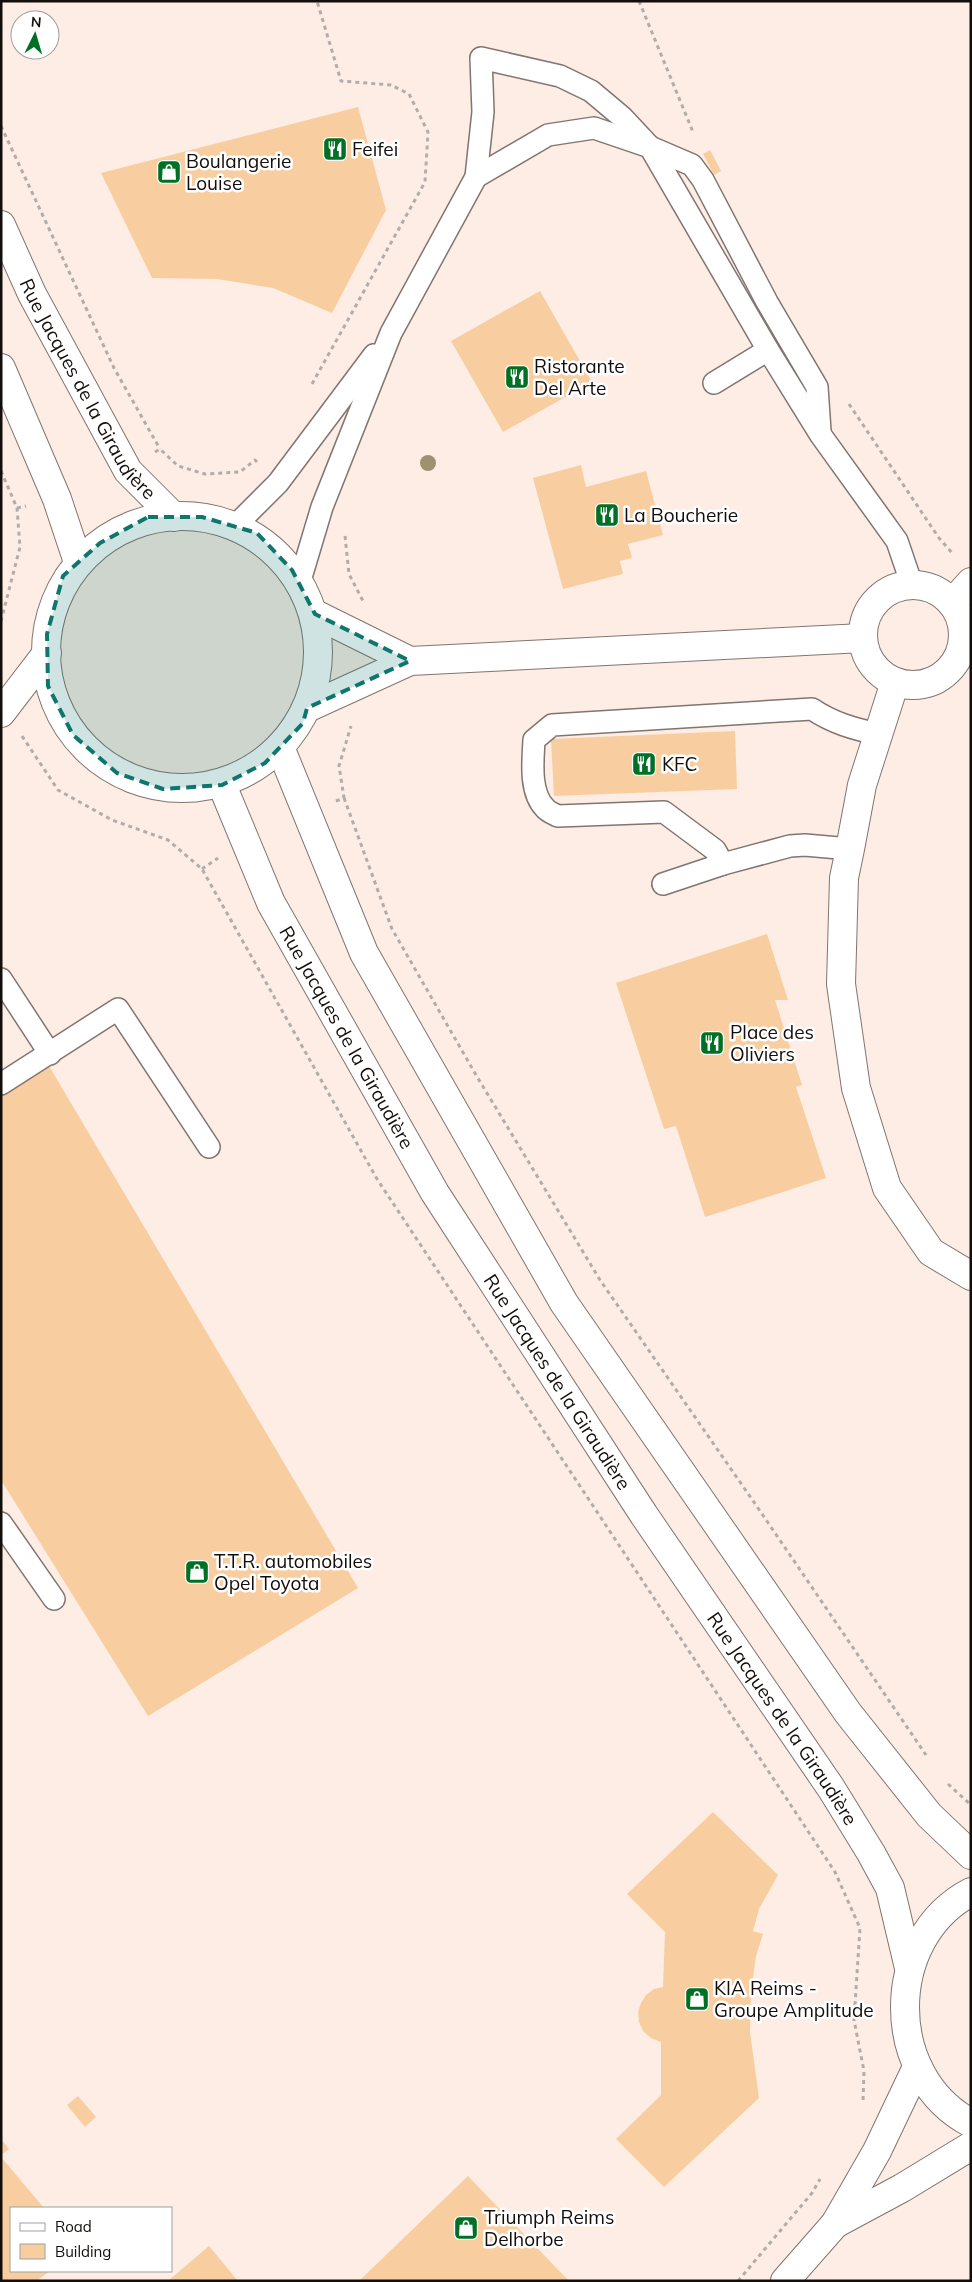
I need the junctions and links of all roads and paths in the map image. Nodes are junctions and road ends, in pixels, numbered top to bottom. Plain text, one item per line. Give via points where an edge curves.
1 (317, 1) edge
2 (1, 126) edge
3 (650, 147) junction
4 (476, 177) junction
5 (1, 225) edge
6 (391, 333) junction
7 (768, 350) junction
8 (1, 368) edge
9 (714, 383) dead end
10 (310, 389) dead end
11 (820, 434) junction
12 (160, 449) junction
13 (261, 454) dead end
14 (255, 460) junction
15 (1, 471) edge
16 (128, 471) junction
17 (278, 483) junction
18 (57, 499) junction
19 (17, 508) junction
20 (174, 517) junction
21 (235, 526) junction
22 (78, 562) junction
23 (971, 582) edge
24 (299, 584) junction
25 (912, 585) junction
26 (952, 602) junction
27 (315, 614) junction
28 (1, 621) edge
29 (863, 638) junction
30 (47, 653) junction
31 (965, 656) edge
32 (410, 660) junction
33 (895, 682) junction
34 (307, 708) junction
35 (3, 712) edge
36 (878, 734) junction
37 (280, 747) junction
38 (222, 785) junction
39 (344, 798) dead end
40 (850, 848) junction
41 (724, 864) junction
42 (663, 884) dead end
43 (1, 979) edge
44 (50, 1054) junction
45 (1, 1084) edge
46 (209, 1147) dead end
47 (971, 1276) edge
48 (1, 1523) edge
49 (54, 1598) dead end
50 (930, 1761) dead end
51 (947, 1783) dead end
52 (971, 1804) edge
53 (971, 1855) edge
54 (971, 1892) edge
55 (909, 1968) junction
56 (917, 2066) junction
57 (863, 2104) dead end
58 (971, 2123) edge
59 (971, 2146) edge
60 (835, 2224) junction
61 (784, 2281) edge

1 - 10 path via 341,82 391,85 409,94 428,132 425,182
2 - 12 path via 114,368
3 - 4 lane via 594,128 548,135
3 - 4 lane via 592,91 560,76 481,58 483,112
3 - 7 lane
3 - 11 lane via 692,165 703,180 767,302 818,387
4 - 6 lane
5 - 16 street, Rue Jacques de la Giraudière via 32,294
6 - 17 lane
6 - 24 lane via 322,508
7 - 9 lane
7 - 11 lane
8 - 18 street
11 - 25 lane via 897,540
12 - 14 path via 178,466 205,474 240,472
12 - 16 path
13 - 14 path
14 - 17 path
15 - 19 path
16 - 20 street, Rue Jacques de la Giraudière
17 - 21 lane
18 - 19 path
18 - 22 street
19 - 28 path via 20,547
20 - 21 street via 202,517
20 - 22 street via 148,517 100,543
21 - 24 street via 257,533 292,570
22 - 30 street via 63,576 47,634
23 - 26 street
24 - 27 street
25 - 26 street via 934,589
25 - 29 street via 892,589 876,601 866,618
26 - 31 street via 961,619
27 - 32 street
27 - 34 street via 319,672
29 - 32 street
29 - 33 street via 867,656 879,672
30 - 35 street
30 - 38 street via 48,686 73,735 117,773 163,789
31 - 33 street via 933,681 914,686
32 - 34 street
33 - 36 street
34 - 37 street via 302,723
35 - 57 path via 58,790 112,820 168,840 202,869 377,1179 835,1872 860,1928 854,2020 864,2071
36 - 40 street via 862,785
36 - 41 lane via 851,729 812,709 552,725 534,740 532,765 537,795 544,808 558,816 664,812 715,850
37 - 38 street via 265,763
37 - 53 street via 364,952 564,1303 848,1713 929,1815
38 - 55 street, Rue Jacques de la Giraudière via 271,903 435,1193 644,1516 831,1788 871,1853 890,1888
39 - 50 path via 392,929 589,1263
40 - 41 lane via 790,846
40 - 47 street via 844,878 840,984 856,1088 888,1188 931,1252
41 - 42 lane
43 - 44 lane
44 - 45 lane
44 - 46 lane via 118,1009
48 - 49 lane
51 - 52 path
54 - 55 street via 958,1899 928,1929
55 - 56 street via 903,2001 906,2035
56 - 58 street via 935,2095 960,2118
56 - 60 street via 877,2151
59 - 60 street
60 - 61 street

